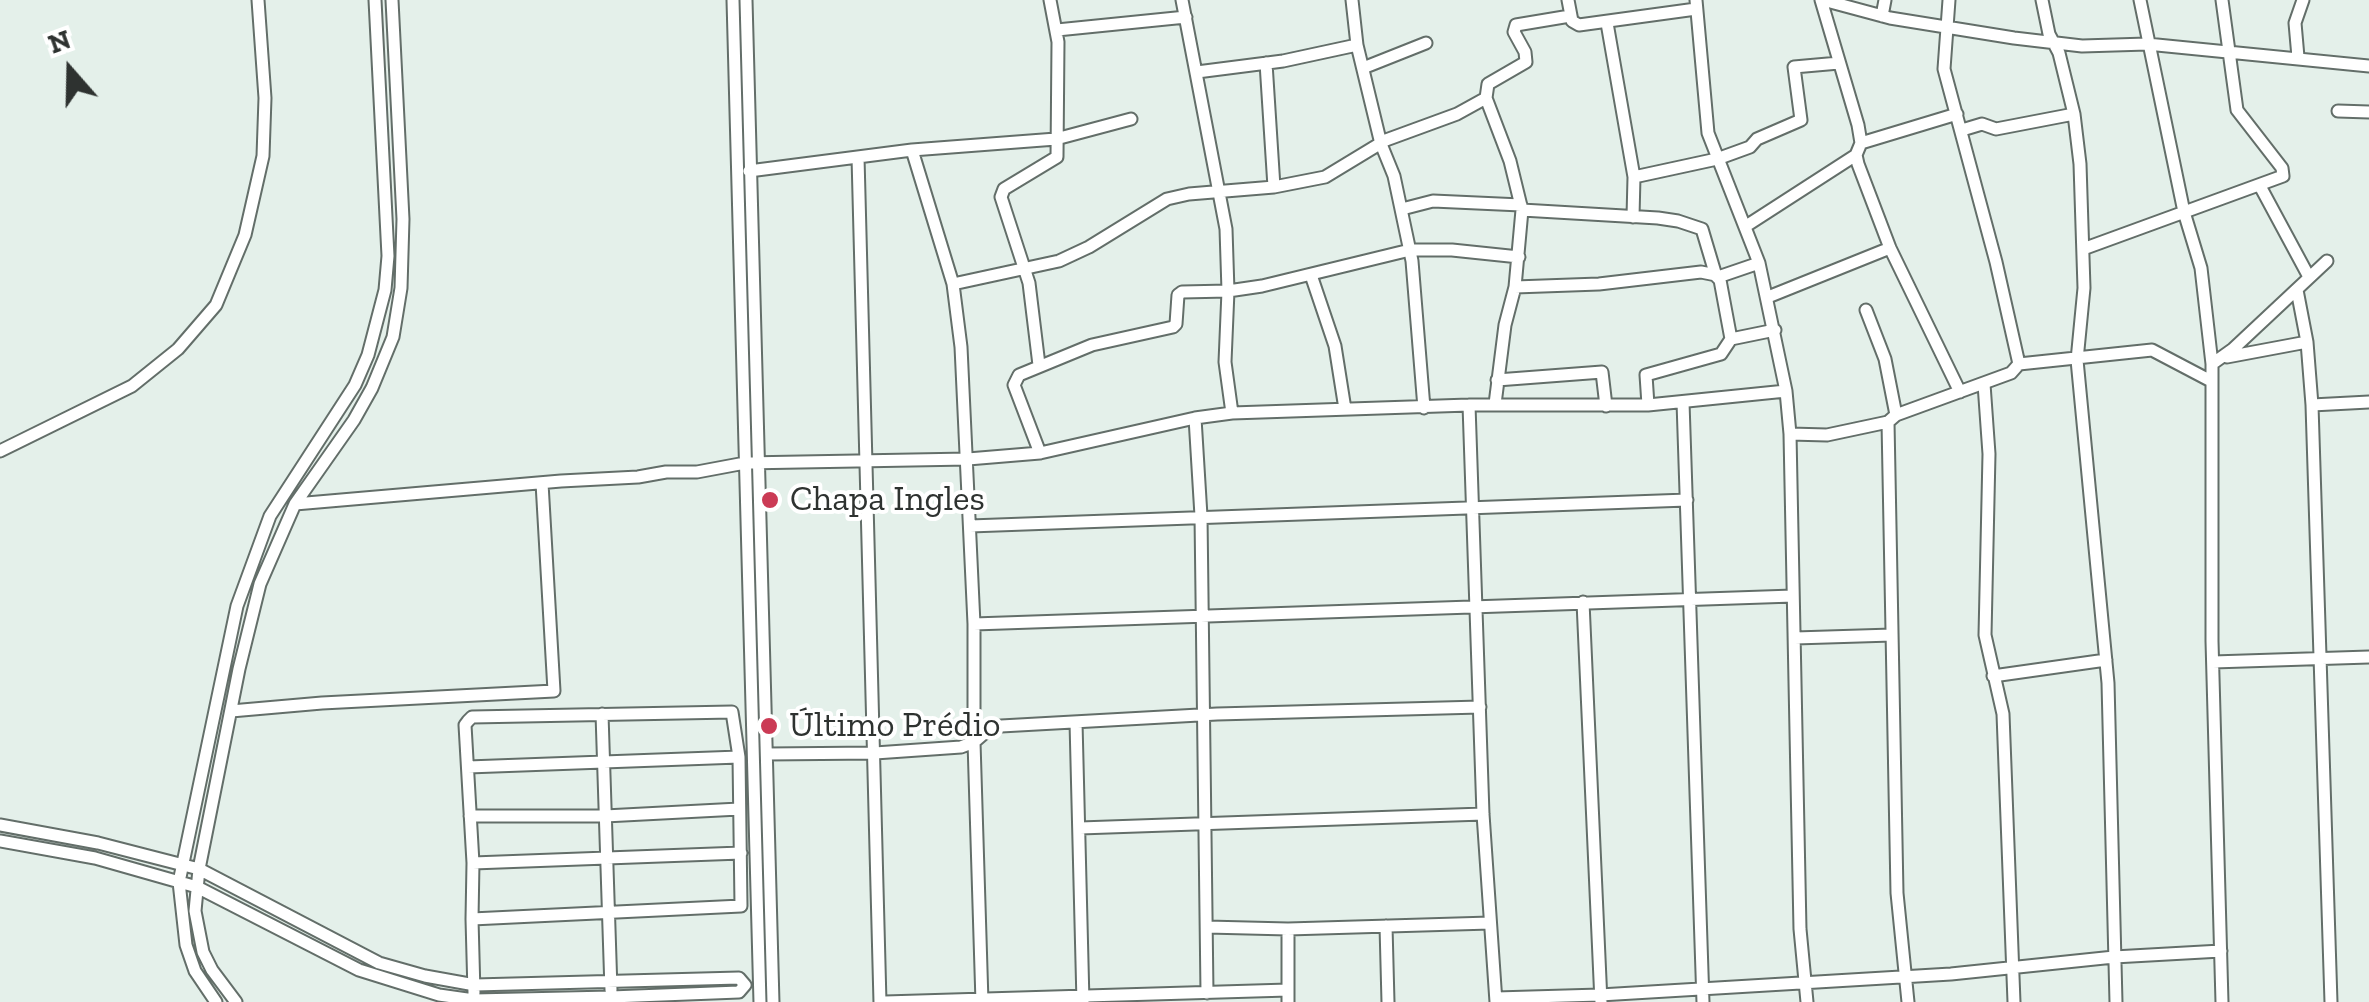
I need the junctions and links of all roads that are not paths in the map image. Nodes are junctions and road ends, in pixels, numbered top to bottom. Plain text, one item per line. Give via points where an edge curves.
1 (258, 0) edge
2 (376, 0) edge
3 (392, 0) edge
4 (733, 0) edge
5 (746, 0) edge
6 (1050, 0) edge
7 (1182, 0) edge
8 (1352, 0) edge
9 (1568, 0) edge
10 (1822, 0) edge
11 (1884, 0) edge
12 (1949, 0) edge
13 (2042, 0) edge
14 (2140, 0) edge
15 (2222, 0) edge
16 (2303, 0) edge
17 (1696, 4) edge
18 (1186, 16) junction
19 (1570, 16) junction
20 (1882, 16) junction
21 (1607, 23) junction
22 (1945, 27) junction
23 (1057, 30) junction
24 (2050, 40) junction
25 (1426, 43) dead end
26 (2147, 44) junction
27 (1357, 45) junction
28 (2227, 51) junction
29 (2298, 57) junction
30 (1266, 63) junction
31 (1839, 63) junction
32 (2369, 66) edge
33 (1363, 68) junction
34 (1197, 72) junction
35 (1486, 98) junction
36 (2338, 111) dead end
37 (2369, 112) edge
38 (1958, 114) junction
39 (2074, 114) junction
40 (1131, 119) dead end
41 (1962, 130) junction
42 (1056, 139) junction
43 (1381, 144) junction
44 (1859, 149) junction
45 (912, 150) junction
46 (858, 156) junction
47 (1717, 159) junction
48 (750, 171) junction
49 (1634, 177) junction
50 (2260, 186) junction
51 (1274, 187) junction
52 (1219, 191) junction
53 (1522, 207) junction
54 (1402, 208) junction
55 (2184, 212) junction
56 (1634, 217) junction
57 (1746, 226) junction
58 (1890, 248) junction
59 (2083, 249) junction
60 (1410, 250) junction
61 (1519, 257) junction
62 (2326, 261) dead end
63 (1759, 263) junction
64 (1026, 270) junction
65 (1311, 275) junction
66 (1716, 276) junction
67 (2309, 277) junction
68 (953, 284) junction
69 (1515, 288) junction
70 (2297, 290) junction
71 (1228, 291) junction
72 (1768, 297) junction
73 (1866, 310) dead end
74 (1775, 330) junction
75 (1731, 340) junction
76 (2307, 342) junction
77 (2076, 360) junction
78 (2217, 361) junction
79 (2019, 364) junction
80 (1039, 365) junction
81 (1497, 380) junction
82 (2211, 380) junction
83 (1984, 384) junction
84 (1786, 391) junction
85 (1960, 392) junction
86 (1684, 402) junction
87 (2369, 402) edge
88 (1469, 404) junction
89 (1495, 404) junction
90 (1648, 404) junction
91 (2312, 405) junction
92 (1606, 406) junction
93 (1424, 408) junction
94 (1345, 409) junction
95 (1232, 413) junction
96 (1195, 418) junction
97 (1892, 418) junction
98 (1790, 434) junction
99 (0, 450) edge
100 (1040, 452) junction
101 (968, 459) junction
102 (866, 460) junction
103 (759, 462) junction
104 (744, 463) junction
105 (542, 482) junction
106 (1687, 500) junction
107 (295, 504) junction
108 (1472, 507) junction
109 (1201, 516) junction
110 (970, 526) junction
111 (1793, 596) junction
112 (1688, 601) junction
113 (1584, 602) junction
114 (1478, 606) junction
115 (1202, 615) junction
116 (974, 624) junction
117 (1892, 635) junction
118 (1795, 638) junction
119 (2369, 657) edge
120 (2106, 660) junction
121 (2322, 660) junction
122 (2213, 662) junction
123 (1993, 676) junction
124 (1480, 707) junction
125 (231, 711) junction
126 (602, 714) junction
127 (1205, 715) junction
128 (1076, 722) junction
129 (974, 742) junction
130 (875, 753) junction
131 (766, 754) junction
132 (739, 757) junction
133 (604, 761) junction
134 (468, 767) junction
135 (739, 809) junction
136 (1483, 814) junction
137 (470, 816) junction
138 (606, 816) junction
139 (1203, 823) junction
140 (0, 825) edge
141 (1080, 828) junction
142 (0, 840) edge
143 (741, 853) junction
144 (607, 859) junction
145 (473, 863) junction
146 (183, 864) junction
147 (199, 869) junction
148 (179, 882) junction
149 (197, 887) junction
150 (609, 913) junction
151 (472, 919) junction
152 (1490, 923) junction
153 (1207, 926) junction
154 (1386, 926) junction
155 (1288, 929) junction
156 (2221, 951) junction
157 (2114, 957) junction
158 (2014, 968) junction
159 (1906, 976) junction
160 (1806, 981) junction
161 (474, 986) junction
162 (1208, 993) junction
163 (611, 994) edge
164 (1702, 995) edge
165 (1288, 996) edge
166 (1188, 998) edge
167 (1083, 999) edge
168 (1600, 999) edge
169 (982, 1000) edge
170 (1496, 1000) edge
171 (474, 1001) edge
172 (216, 1002) edge
173 (236, 1002) edge
174 (760, 1002) edge
175 (773, 1002) edge
176 (883, 1002) edge
177 (1388, 1002) edge
178 (1808, 1002) edge
179 (1908, 1002) edge
180 (2014, 1002) edge
181 (2116, 1002) edge
182 (2222, 1002) edge
183 (2331, 1002) edge

1 - 99 street via 263,156 246,235 216,304 178,349 132,386
2 - 146 street via 388,256 378,324 355,385 284,490 249,568
3 - 107 street via 404,219 393,338 363,404
4 - 104 street
5 - 48 street
6 - 23 street
7 - 18 street
8 - 27 street
9 - 19 street
10 - 20 street
10 - 31 street
11 - 20 street
12 - 22 street
13 - 24 street
14 - 26 street
15 - 28 street
16 - 29 street via 2295,23
17 - 21 street
17 - 47 street via 1704,101
18 - 23 street
18 - 34 street
19 - 21 street via 1579,25
19 - 35 street via 1516,26 1526,62 1488,84
20 - 22 street
21 - 49 street
22 - 24 street
22 - 38 street via 1944,69
23 - 42 street
24 - 26 street
24 - 39 street
25 - 33 street
26 - 28 street
26 - 55 street
27 - 30 street
27 - 33 street
28 - 29 street
28 - 50 street via 2237,110 2284,173
29 - 32 street
30 - 34 street
30 - 51 street
31 - 44 street
31 - 47 street via 1794,66 1801,120
33 - 43 street
34 - 52 street
35 - 43 street
35 - 53 street
36 - 37 street
38 - 41 street
38 - 44 street
39 - 41 street
39 - 59 street
40 - 42 street
41 - 79 street
42 - 45 street
42 - 64 street via 1055,160 1002,193
43 - 51 street via 1325,177
43 - 54 street
44 - 57 street
44 - 58 street
45 - 46 street
45 - 68 street
46 - 48 street
46 - 102 street
47 - 49 street
47 - 57 street
48 - 103 street
49 - 56 street
50 - 55 street
50 - 67 street
51 - 52 street
52 - 64 street via 1168,199 1090,247
52 - 71 street
53 - 54 street via 1433,201
53 - 56 street
53 - 61 street
54 - 60 street
55 - 59 street
55 - 78 street
56 - 66 street via 1678,220 1702,230
57 - 63 street
58 - 72 street
58 - 85 street
59 - 77 street
60 - 61 street
60 - 65 street
60 - 93 street
61 - 69 street
62 - 67 street
63 - 66 street
63 - 72 street
64 - 68 street
64 - 80 street
65 - 71 street
65 - 94 street via 1335,346
66 - 69 street
66 - 75 street
67 - 70 street
68 - 101 street
69 - 81 street
70 - 76 street
70 - 78 street
71 - 80 street via 1182,292 1173,327 1092,344
71 - 95 street
72 - 74 street
73 - 97 street via 1885,359
74 - 75 street
74 - 84 street
75 - 90 street via 1721,354 1646,374
76 - 78 street
76 - 91 street
77 - 79 street
77 - 82 street via 2152,350
77 - 120 street
78 - 82 street
79 - 83 street
80 - 100 street via 1014,385
81 - 89 street
81 - 92 street via 1602,372
82 - 122 street
83 - 85 street
83 - 123 street via 1984,612
84 - 86 street
84 - 98 street
85 - 97 street
86 - 90 street
86 - 106 street
87 - 91 street
88 - 89 street
88 - 93 street
88 - 108 street
89 - 92 street
90 - 92 street
91 - 121 street
93 - 94 street
94 - 95 street
95 - 96 street
96 - 100 street
96 - 109 street
97 - 98 street via 1827,435
97 - 117 street
98 - 111 street
100 - 101 street
101 - 102 street
101 - 110 street
102 - 103 street
102 - 130 street
103 - 104 street
103 - 131 street
104 - 105 street
104 - 174 street
105 - 107 street
105 - 125 street via 554,691
106 - 108 street
106 - 112 street
107 - 125 street via 260,584
108 - 109 street
108 - 114 street
109 - 110 street
109 - 115 street
110 - 116 street
111 - 112 street
111 - 118 street
112 - 113 street
112 - 164 street
113 - 114 street
113 - 168 street
114 - 115 street
114 - 124 street
115 - 116 street
115 - 127 street
116 - 129 street
117 - 118 street
117 - 159 street via 1897,893
118 - 160 street
119 - 121 street
120 - 123 street
120 - 157 street
121 - 122 street
121 - 183 street
122 - 156 street
123 - 158 street via 2003,714
124 - 127 street
124 - 136 street
125 - 147 street
126 - 132 street via 732,712
126 - 133 street
126 - 134 street via 472,717 465,725
127 - 128 street
127 - 139 street
128 - 129 street via 1001,726
128 - 141 street
129 - 130 street
129 - 169 street
130 - 131 street
130 - 176 street
131 - 175 street
132 - 133 street
132 - 135 street
133 - 134 street
133 - 138 street
134 - 137 street
135 - 138 street
135 - 143 street
136 - 139 street
136 - 152 street
137 - 138 street
137 - 145 street
138 - 144 street
139 - 141 street
139 - 153 street
140 - 146 street
141 - 167 street
142 - 148 street
143 - 144 street
143 - 150 street via 737,908
144 - 145 street
144 - 150 street
145 - 151 street
146 - 147 street
146 - 148 street
147 - 149 street
147 - 161 street via 379,962
148 - 149 street
148 - 172 street via 186,946
149 - 171 street via 359,970
149 - 173 street via 203,952
150 - 151 street
150 - 163 street
151 - 161 street
152 - 154 street
152 - 170 street
153 - 155 street
153 - 162 street
154 - 155 street
154 - 177 street
155 - 165 street
156 - 157 street
156 - 182 street
157 - 158 street
157 - 181 street
158 - 159 street
158 - 180 street
159 - 160 street
159 - 179 street
160 - 164 street
160 - 178 street
161 - 163 street
161 - 171 street
162 - 165 street
162 - 166 street
163 - 163 street via 738,978 745,985 738,992
163 - 171 street
164 - 168 street
166 - 167 street
167 - 169 street
168 - 170 street
169 - 176 street

